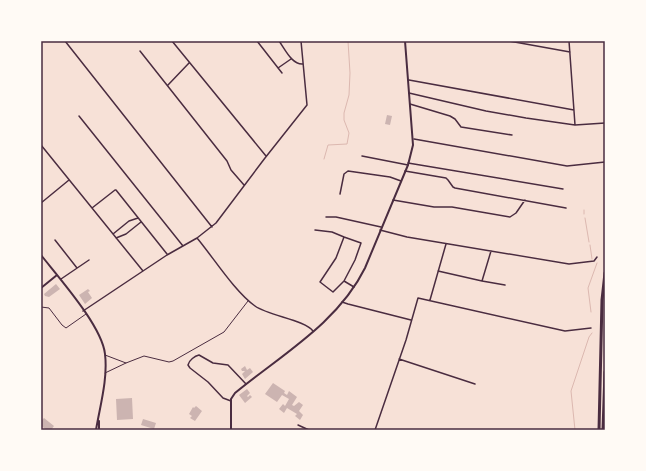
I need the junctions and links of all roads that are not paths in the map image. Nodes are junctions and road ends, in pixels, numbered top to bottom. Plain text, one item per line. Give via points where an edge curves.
1 (65, 41) edge
2 (172, 41) edge
3 (257, 41) edge
4 (279, 41) edge
5 (301, 41) edge
6 (405, 41) edge
7 (509, 41) edge
8 (569, 41) edge
9 (140, 50) dead end
10 (570, 52) junction
11 (292, 58) junction
12 (190, 63) junction
13 (303, 64) junction
14 (278, 68) junction
15 (282, 73) dead end
16 (408, 80) junction
17 (168, 85) junction
18 (409, 93) junction
19 (410, 104) junction
20 (574, 110) junction
21 (79, 116) dead end
22 (605, 123) edge
23 (575, 125) junction
24 (512, 135) dead end
25 (414, 139) junction
26 (41, 145) edge
27 (266, 156) junction
28 (362, 156) dead end
29 (605, 162) edge
30 (408, 164) junction
31 (405, 171) junction
32 (70, 180) junction
33 (401, 181) junction
34 (244, 185) junction
35 (563, 189) dead end
36 (340, 194) dead end
37 (393, 200) junction
38 (525, 200) junction
39 (41, 203) edge
40 (92, 208) junction
41 (566, 208) dead end
42 (326, 217) dead end
43 (138, 218) junction
44 (141, 222) junction
45 (212, 227) junction
46 (381, 229) junction
47 (315, 230) dead end
48 (113, 234) junction
49 (344, 237) junction
50 (116, 238) junction
51 (197, 238) junction
52 (55, 240) dead end
53 (446, 243) junction
54 (183, 246) junction
55 (491, 251) junction
56 (41, 255) edge
57 (167, 255) junction
58 (597, 257) dead end
59 (90, 260) dead end
60 (77, 268) junction
61 (142, 271) junction
62 (438, 271) junction
63 (605, 273) edge
64 (57, 275) junction
65 (61, 280) junction
66 (344, 281) junction
67 (482, 281) junction
68 (505, 285) dead end
69 (354, 287) junction
70 (41, 288) edge
71 (248, 300) junction
72 (430, 300) junction
73 (342, 302) junction
74 (41, 307) edge
75 (83, 311) junction
76 (86, 314) junction
77 (412, 320) junction
78 (592, 328) dead end
79 (313, 331) junction
80 (105, 355) junction
81 (400, 359) junction
82 (126, 363) junction
83 (605, 372) edge
84 (104, 373) junction
85 (246, 384) junction
86 (475, 384) dead end
87 (231, 401) junction
88 (298, 425) dead end
89 (98, 430) edge
90 (231, 430) edge
91 (309, 430) edge
92 (375, 430) edge
93 (599, 430) edge
94 (603, 430) edge

1 - 45 street
2 - 12 street
3 - 14 street
4 - 11 street
5 - 13 street
6 - 16 street
7 - 10 street
8 - 10 street
9 - 17 street
10 - 20 street
11 - 13 street via 297,64
11 - 14 street
12 - 17 street
12 - 27 street
13 - 27 street via 307,106
14 - 15 street
16 - 18 street
16 - 20 street
17 - 34 street
18 - 19 street
18 - 23 street via 486,112
19 - 24 street via 450,116 461,127
19 - 25 street
20 - 23 street
21 - 54 street
22 - 23 street
25 - 29 street via 567,166
25 - 30 street
26 - 32 street
27 - 34 street
28 - 30 street
30 - 31 street
30 - 35 street
31 - 33 street
31 - 38 street via 446,178 455,188
32 - 39 street
32 - 40 street
33 - 36 street via 348,171 344,174
33 - 37 street
34 - 45 street
37 - 38 street via 510,217 516,214
37 - 46 street
38 - 41 street
40 - 43 street via 115,190
40 - 48 street
42 - 46 street via 336,217
43 - 44 street
43 - 48 street
44 - 50 street via 126,234
44 - 57 street
45 - 51 street
46 - 53 street via 407,237
46 - 69 street
47 - 49 street via 332,232
48 - 50 street
49 - 66 street via 361,243
49 - 66 street via 336,258 320,282 333,292
50 - 61 street
51 - 54 street
51 - 71 street
52 - 60 street
53 - 55 street
53 - 62 street
54 - 57 street
55 - 58 street via 569,264 594,260
55 - 67 street
56 - 64 street
57 - 61 street
59 - 60 street
60 - 65 street
61 - 75 street
62 - 67 street
62 - 72 street
63 - 93 highway
64 - 65 street
64 - 70 street
65 - 75 street
66 - 69 street
67 - 68 street
69 - 73 street
71 - 79 street via 262,310 307,326
71 - 82 street via 224,332 178,358 170,362 144,356
72 - 77 street via 418,298
72 - 78 street via 565,331
73 - 77 street
73 - 79 street via 328,319
74 - 76 street via 49,308 66,328
75 - 76 street
76 - 80 street via 99,335
77 - 81 street
79 - 85 street
80 - 82 street
80 - 84 street
81 - 86 street
81 - 92 street
82 - 84 street
83 - 94 highway
84 - 89 street
85 - 87 street via 235,393
85 - 87 street via 228,365 215,363 199,355 189,362 189,367 224,398
87 - 90 street
88 - 91 street

